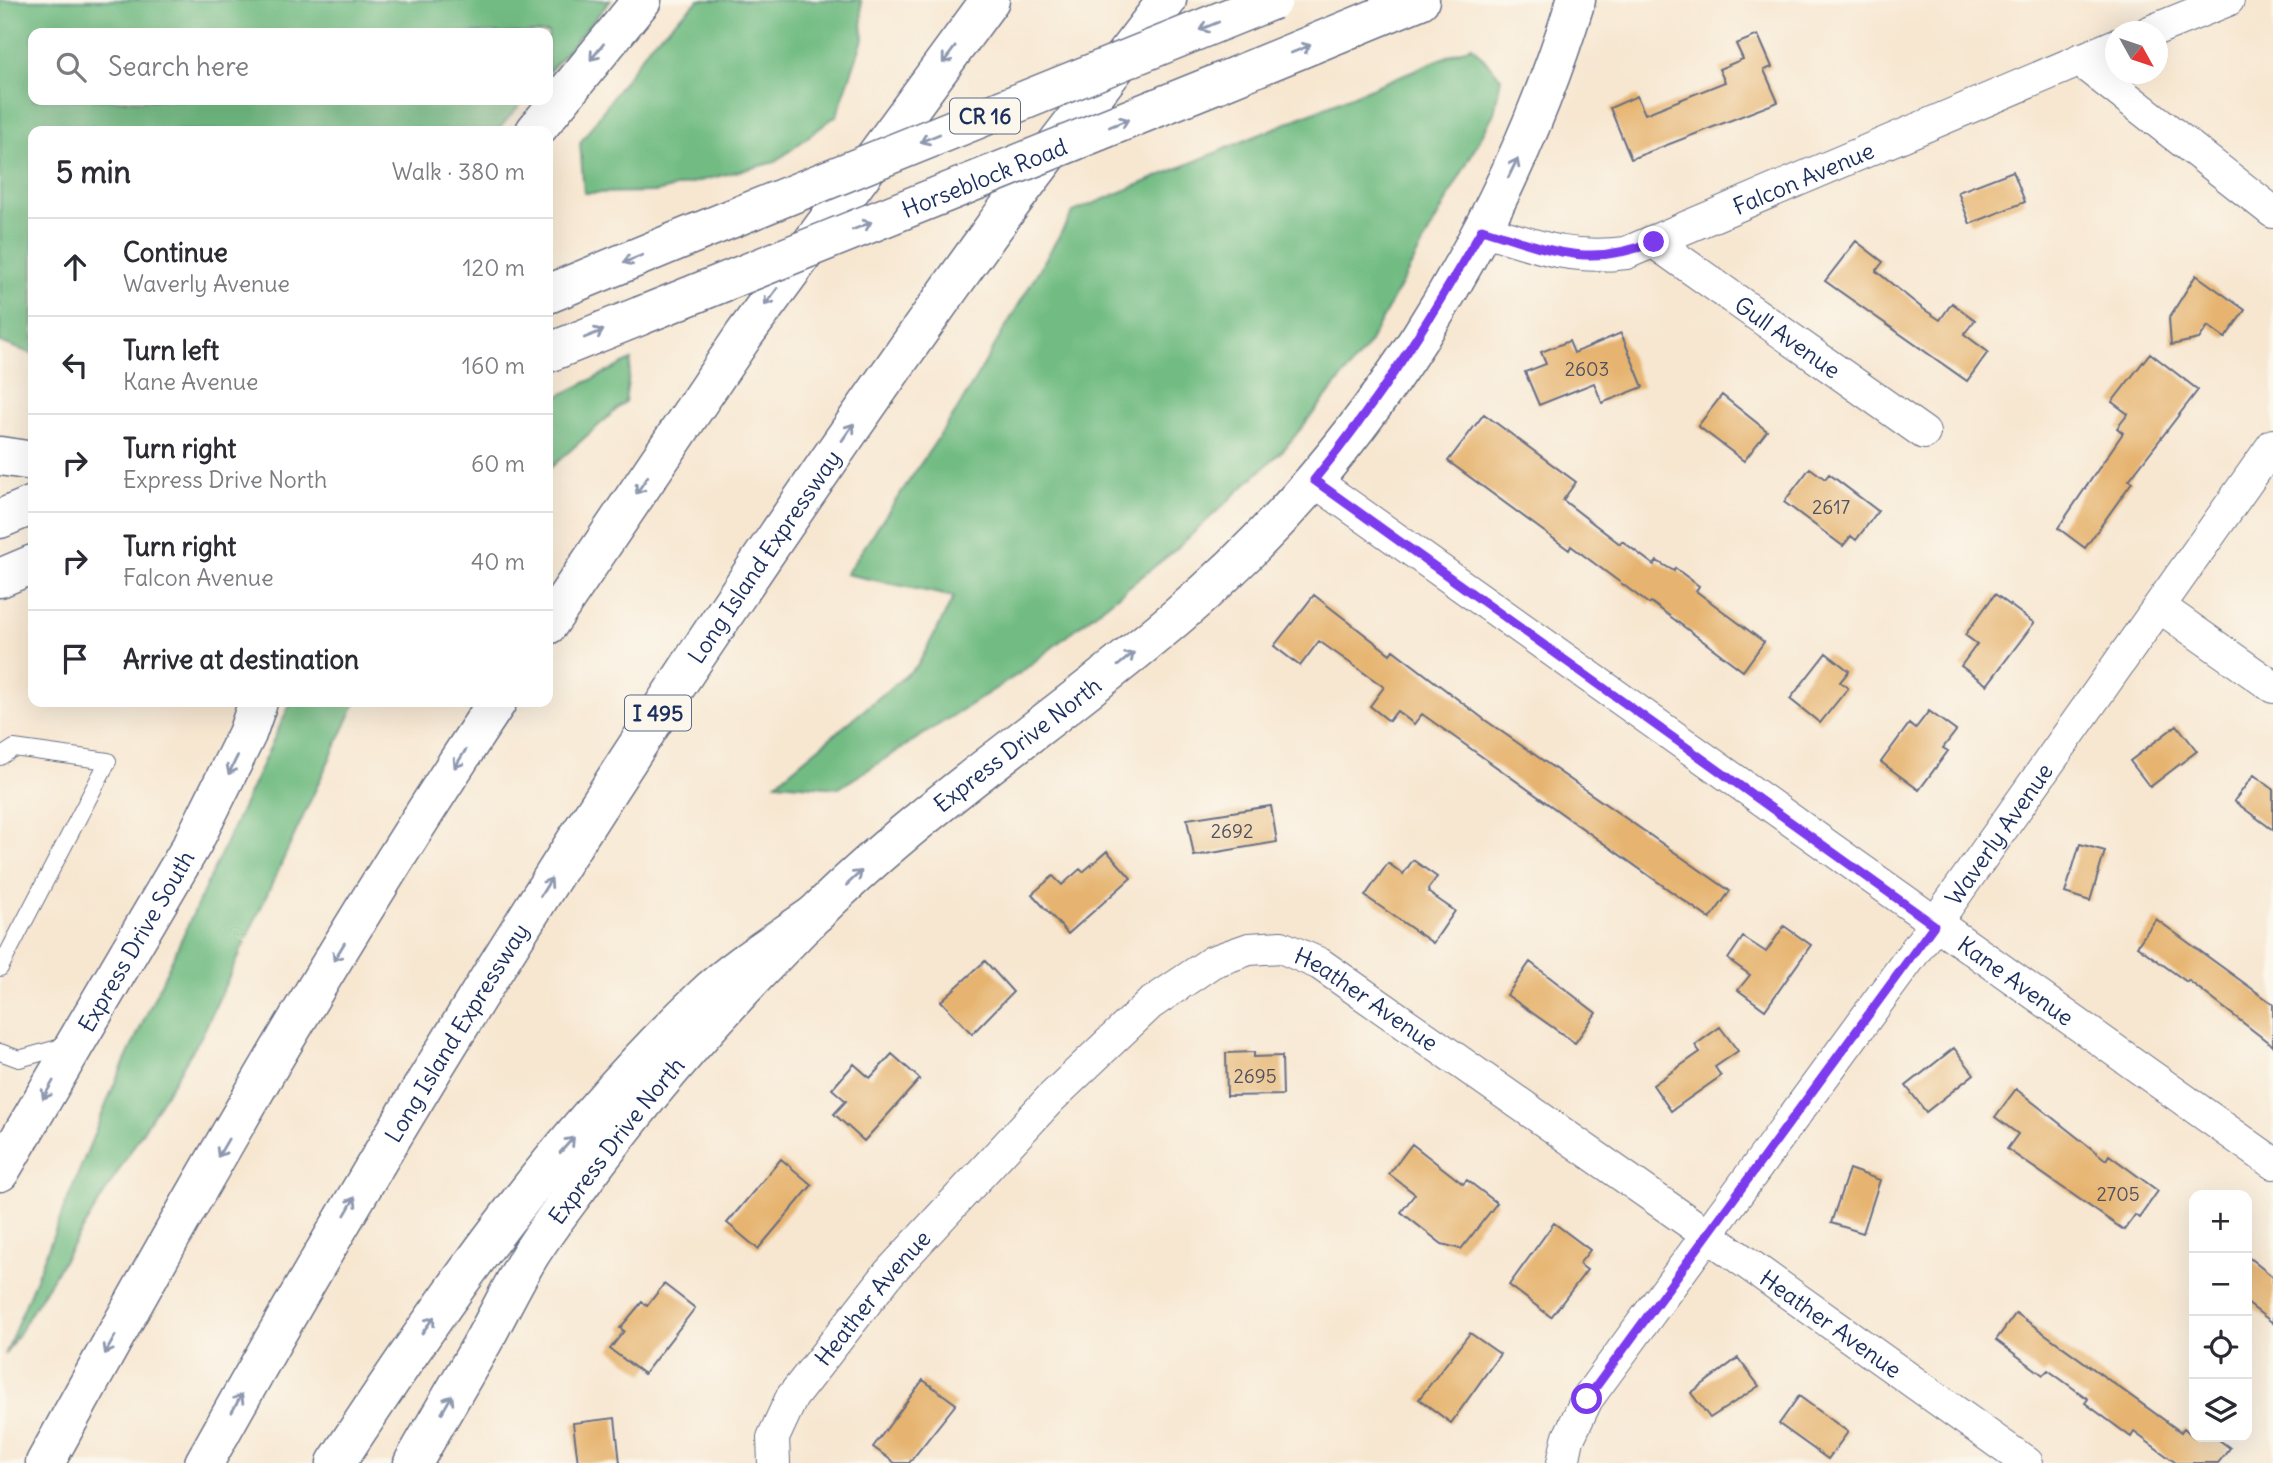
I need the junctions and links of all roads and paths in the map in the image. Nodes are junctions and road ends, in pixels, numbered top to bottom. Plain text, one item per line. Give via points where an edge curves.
1 (642, 0) edge
2 (990, 0) edge
3 (1167, 0) edge
4 (1273, 0) edge
5 (1420, 0) edge
6 (1576, 0) edge
7 (2228, 0) edge
8 (2168, 24) edge
9 (2105, 49) edge
10 (2079, 60) junction
11 (539, 126) edge
12 (2273, 212) edge
13 (1482, 229) junction
14 (1654, 242) junction
15 (553, 292) edge
16 (553, 351) edge
17 (1924, 433) dead end
18 (2273, 444) edge
19 (0, 456) edge
20 (28, 460) edge
21 (1314, 480) junction
22 (28, 507) edge
23 (0, 519) edge
24 (28, 566) edge
25 (0, 578) edge
26 (2160, 607) junction
27 (553, 618) edge
28 (2273, 687) edge
29 (256, 707) edge
30 (494, 707) edge
31 (0, 757) edge
32 (818, 912) junction
33 (1934, 925) junction
34 (0, 968) edge
35 (75, 1044) junction
36 (0, 1052) edge
37 (2273, 1163) edge
38 (0, 1172) edge
39 (1706, 1234) junction
40 (45, 1463) edge
41 (204, 1463) edge
42 (336, 1463) edge
43 (413, 1463) edge
44 (774, 1463) edge
45 (1563, 1463) edge
46 (2027, 1463) edge

1 -> 11 main road
2 -> 27 main road via 744,335
41 -> 3 main road, Long Island Expressway / I 495 via 358,1193 643,734 986,238
4 -> 15 main road, CR 16, bridge
16 -> 5 main road, Horseblock Road / CR 16, bridge
13 -> 6 main road, Express Drive North via 1540,107
7 - 8 street
9 - 10 street, Falcon Avenue
10 - 12 street
10 - 14 street, Falcon Avenue
13 - 14 street, Falcon Avenue via 1554,252 1590,257 1626,253
13 - 21 main road, Express Drive North via 1407,356
14 - 17 street, Gull Avenue
18 - 26 street, Waverly Avenue
19 - 20 main road
32 -> 21 main road, Express Drive North via 911,825 1098,683 1182,612 1251,549
21 - 33 street, Kane Avenue
22 - 23 main road
24 - 25 main road
26 - 28 street
26 - 33 street, Waverly Avenue
29 -> 35 main road, Express Drive South via 193,843
30 -> 40 main road via 250,1100
31 - 34 lane via 14,748 108,761
42 -> 32 main road via 424,1331 554,1161 704,996
43 -> 32 main road, Express Drive North via 530,1254 596,1163 666,1071
33 - 37 street, Kane Avenue
33 - 39 street, Waverly Avenue
35 - 36 lane via 19,1059
35 -> 38 main road, Express Drive South
39 - 44 street, Heather Avenue via 1320,964 1281,947 1249,949 1212,962 1150,1004 1050,1099 889,1273 792,1397 774,1438
39 - 45 street, Waverly Avenue via 1587,1399 1568,1439
39 - 46 street, Heather Avenue

